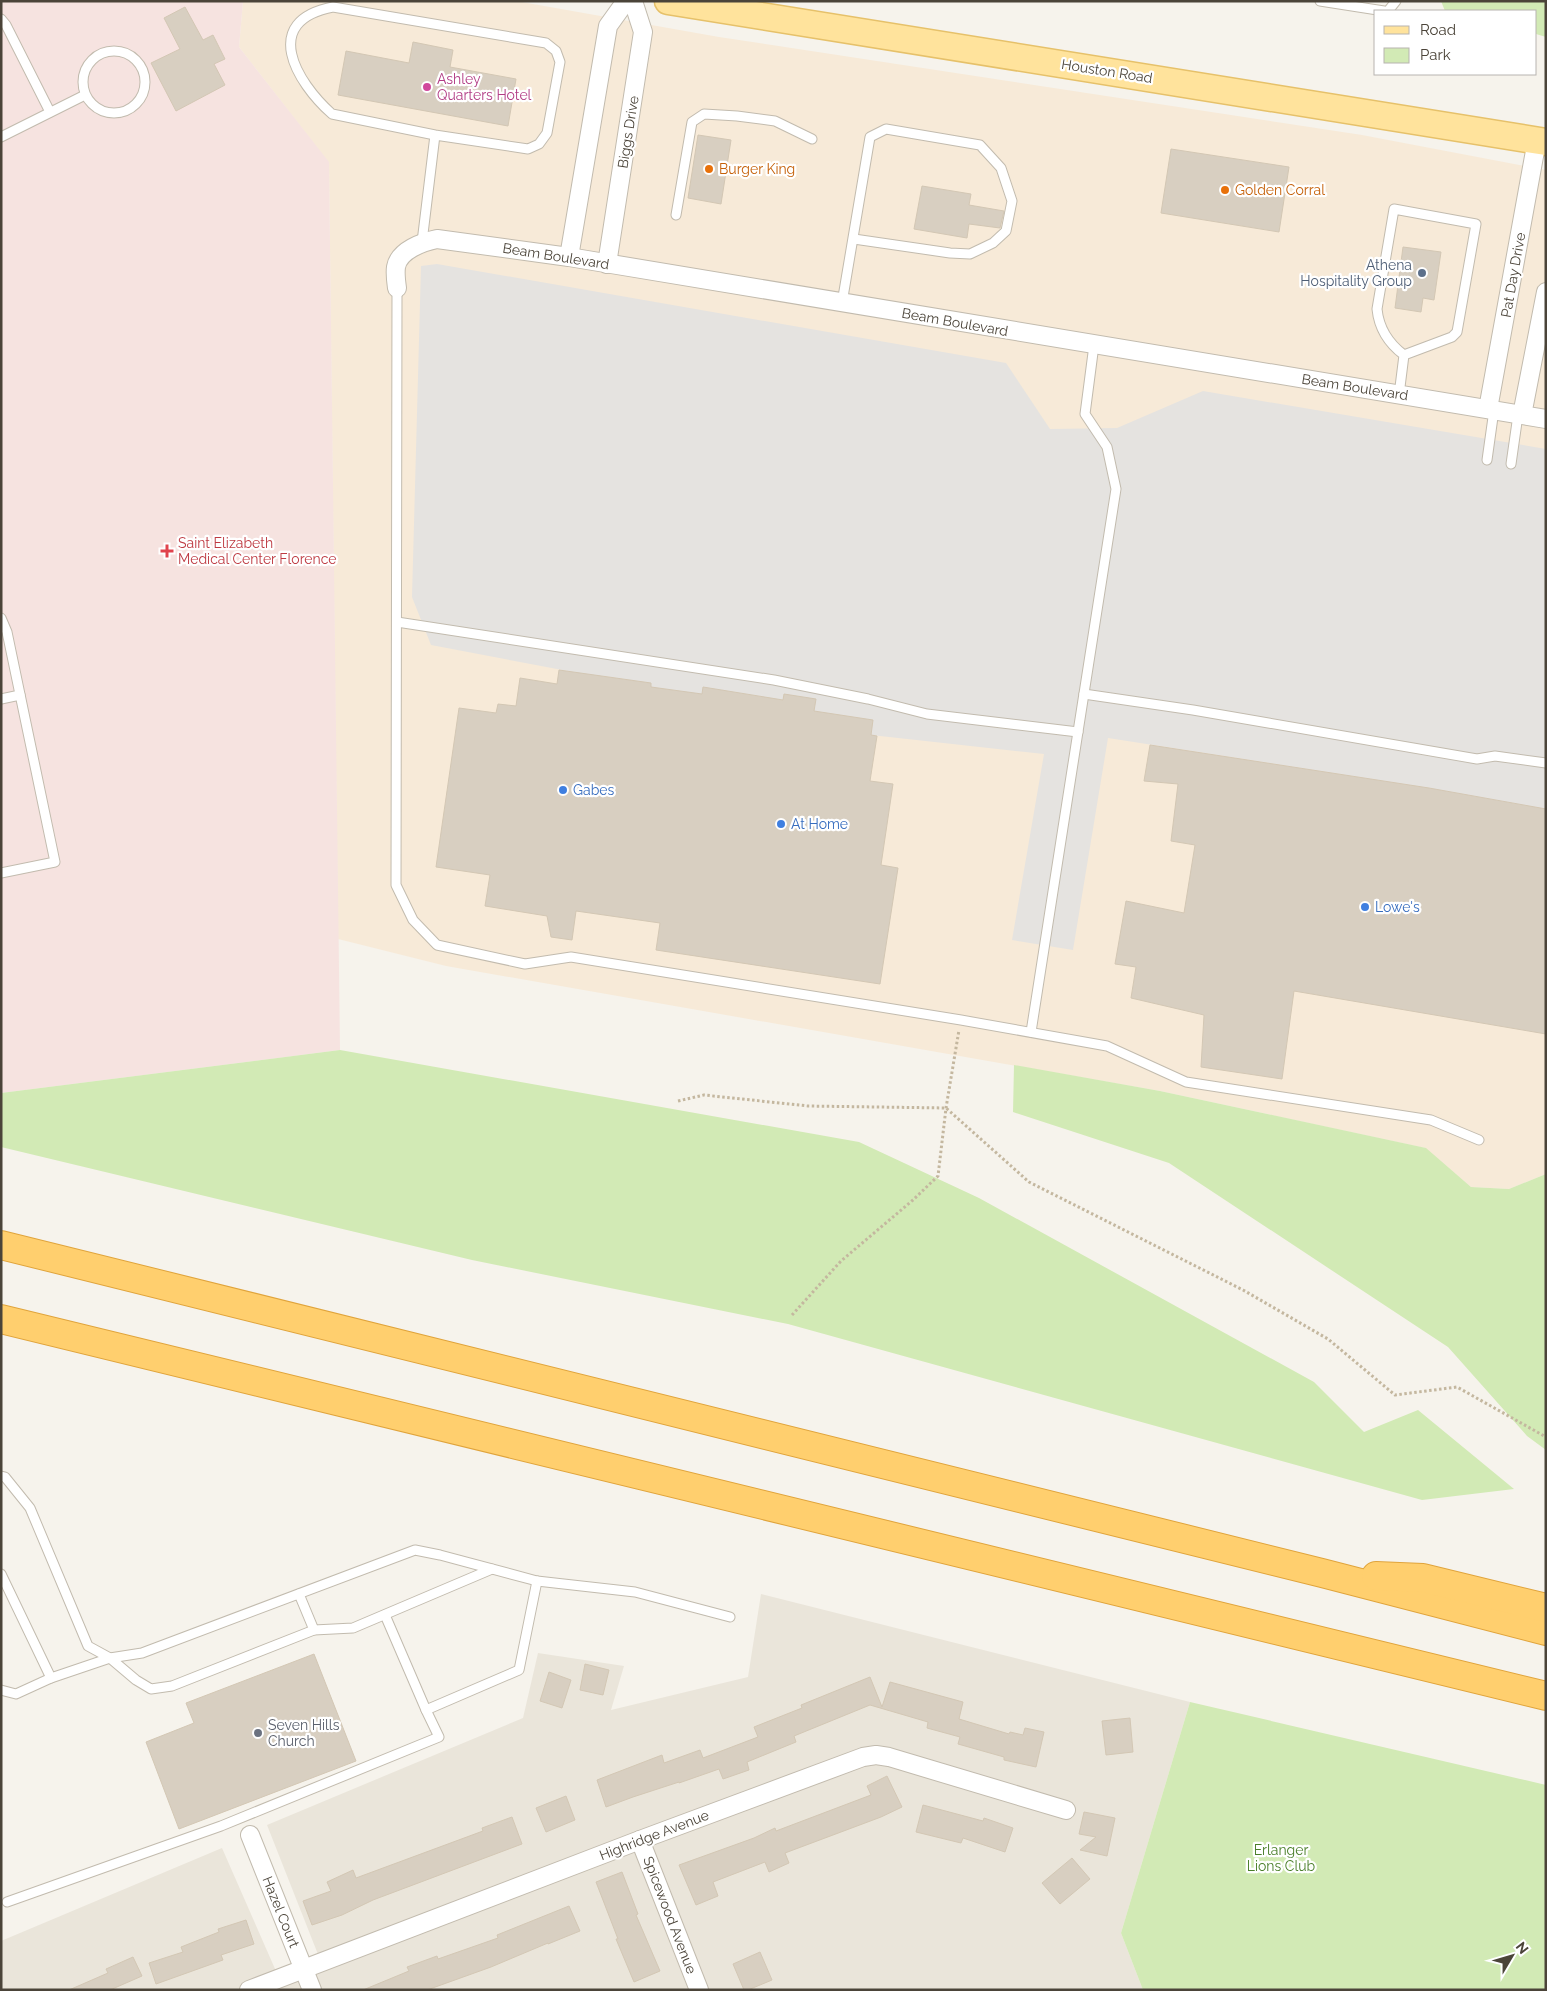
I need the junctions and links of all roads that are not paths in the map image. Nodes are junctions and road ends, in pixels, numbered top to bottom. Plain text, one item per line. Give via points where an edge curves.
1 (626, 1) edge
2 (633, 1) edge
3 (668, 1) edge
4 (1320, 1) edge
5 (1378, 10) edge
6 (1, 19) edge
7 (85, 95) junction
8 (50, 112) junction
9 (435, 135) junction
10 (1, 138) edge
11 (812, 140) dead end
12 (1542, 141) edge
13 (676, 215) dead end
14 (854, 239) junction
15 (422, 242) junction
16 (569, 257) junction
17 (608, 264) junction
18 (397, 288) joint
19 (1546, 292) edge
20 (842, 303) junction
21 (1094, 345) junction
22 (1404, 356) junction
23 (1399, 395) junction
24 (1491, 410) junction
25 (1520, 415) junction
26 (1546, 420) edge
27 (1487, 460) dead end
28 (1511, 464) dead end
29 (1, 618) edge
30 (397, 622) junction
31 (1084, 694) junction
32 (20, 695) junction
33 (1, 699) edge
34 (1078, 732) junction
35 (1546, 763) edge
36 (1, 873) edge
37 (1031, 1032) junction
38 (1479, 1140) dead end
39 (1, 1245) edge
40 (1, 1319) edge
41 (1, 1476) edge
42 (492, 1569) junction
43 (1, 1574) edge
44 (1322, 1574) junction
45 (537, 1581) junction
46 (299, 1594) junction
47 (1546, 1608) edge
48 (385, 1615) junction
49 (730, 1618) dead end
50 (314, 1630) junction
51 (1546, 1631) edge
52 (110, 1658) junction
53 (51, 1678) junction
54 (1, 1690) edge
55 (1546, 1696) edge
56 (426, 1710) junction
57 (1066, 1810) dead end
58 (243, 1817) junction
59 (250, 1835) joint
60 (640, 1840) junction
61 (8, 1902) dead end
62 (304, 1969) junction
63 (249, 1990) edge
64 (312, 1990) edge
65 (699, 1990) edge

1 - 16 street via 608,26
2 - 17 street, Biggs Drive via 643,32
3 - 12 main road, Houston Road
4 - 5 lane
6 - 8 lane
7 - 7 lane via 90,103 103,111 118,113 127,110 142,97 145,87 142,68 126,53 116,50 100,54 88,64 83,74
7 - 8 lane
8 - 10 lane
9 - 9 lane via 528,149 539,144 547,134 560,62 556,51 546,43 332,7 316,10 295,28 289,42 302,81 332,114
9 - 15 lane
11 - 13 lane via 775,121 704,114 692,122
12 - 24 street, Pat Day Drive
14 - 14 lane via 970,254 993,243 1006,231 1012,201 1001,168 980,145 886,130 870,137
14 - 20 lane
15 - 16 street, Beam Boulevard via 437,239
15 - 18 street via 407,250 396,266
16 - 17 street, Beam Boulevard
17 - 20 street, Beam Boulevard
18 - 30 lane
19 - 25 street
20 - 21 street, Beam Boulevard
21 - 23 street, Beam Boulevard
21 - 31 lane via 1085,414 1107,447 1116,489
22 - 22 lane via 1457,332 1476,224 1394,209 1377,309 1386,338
22 - 23 lane
23 - 24 street, Beam Boulevard
24 - 25 street, Beam Boulevard
24 - 27 lane
25 - 26 street, Beam Boulevard
25 - 28 lane
29 - 32 lane
30 - 34 lane via 774,680 927,714
30 - 37 lane via 396,885 413,920 437,945 525,964 571,957
31 - 34 lane
31 - 35 lane via 1477,759 1495,756
32 - 33 lane
32 - 36 lane via 55,862
34 - 37 lane
37 - 38 lane via 1107,1046 1186,1082 1431,1120
39 - 44 highway
40 - 55 highway
41 - 52 lane via 30,1508 88,1646
42 - 45 lane
42 - 46 lane via 415,1550
42 - 48 lane
43 - 53 lane
44 - 47 highway via 1423,1578
44 - 51 highway
45 - 49 lane via 635,1592
45 - 56 lane via 518,1670
46 - 50 lane
46 - 52 lane via 142,1653
48 - 50 lane via 354,1628
48 - 56 lane
50 - 52 lane via 172,1686 151,1689
52 - 53 lane
53 - 54 lane via 16,1694
56 - 58 lane via 439,1737
57 - 60 street, Highridge Avenue via 876,1755 843,1764
58 - 59 lane
58 - 61 lane
59 - 62 street, Hazel Court
60 - 62 street, Highridge Avenue
60 - 65 street, Spicewood Avenue
62 - 63 street, Highridge Avenue
62 - 64 street, Hazel Court

